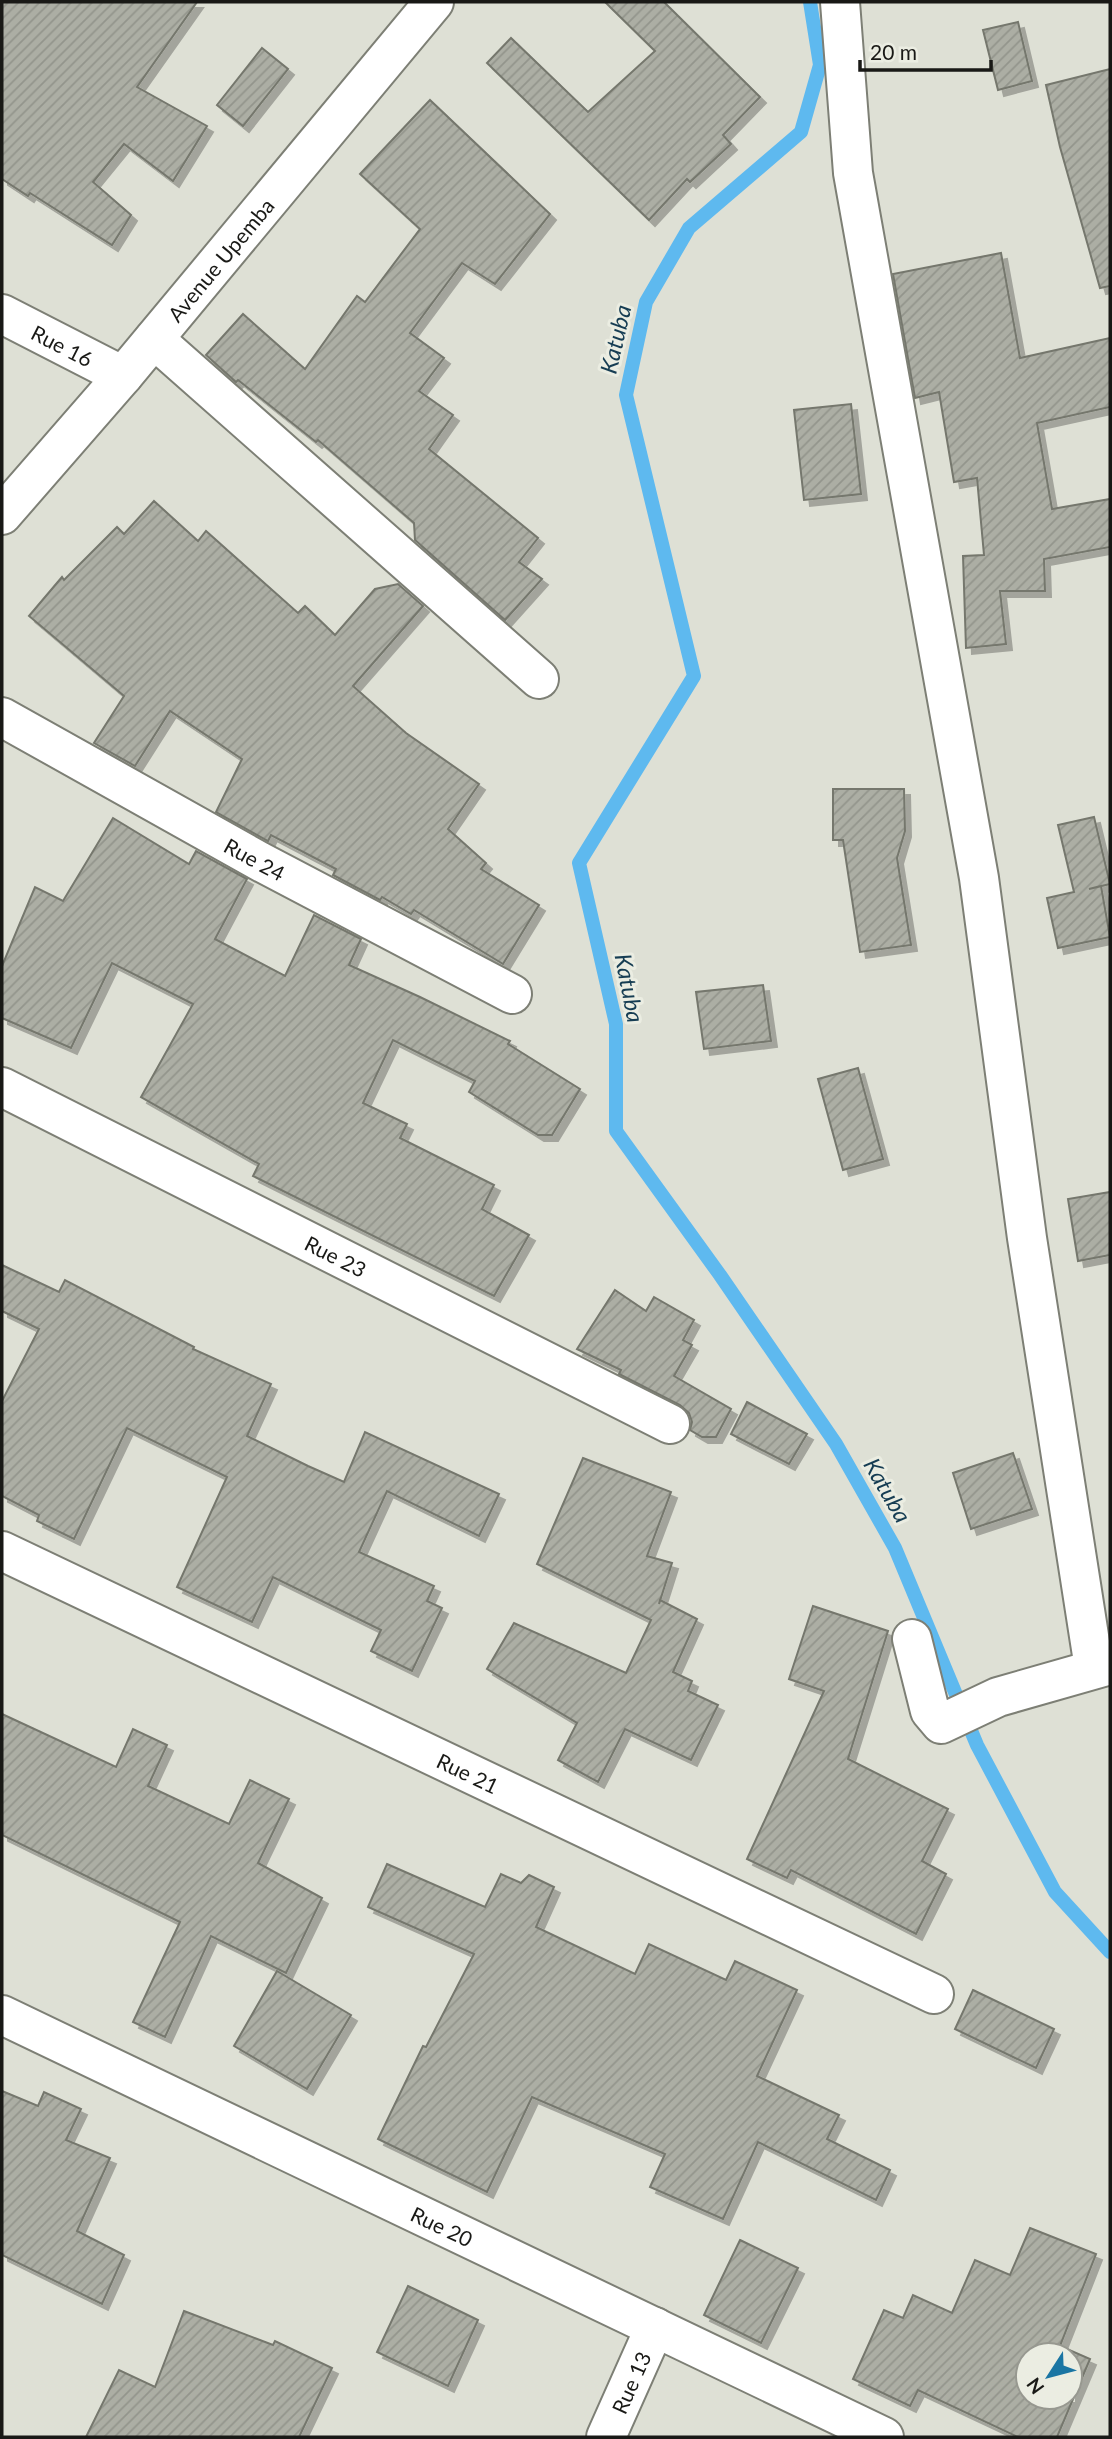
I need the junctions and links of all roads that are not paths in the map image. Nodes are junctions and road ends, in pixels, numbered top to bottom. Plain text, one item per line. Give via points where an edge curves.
1 (434, 2) edge
2 (840, 2) edge
3 (2, 314) edge
4 (154, 339) junction
5 (123, 376) junction
6 (2, 514) edge
7 (539, 679) dead end
8 (2, 718) edge
9 (512, 993) dead end
10 (2, 1087) edge
11 (670, 1424) dead end
12 (2, 1550) edge
13 (912, 1639) dead end
14 (1102, 1667) edge
15 (934, 1994) dead end
16 (2, 2015) edge
17 (655, 2327) junction
18 (606, 2437) edge
19 (884, 2437) edge

1 - 4 street, Avenue Upemba
2 - 14 street via 853,173 979,878 1027,1238
3 - 5 street, Rue 16
4 - 5 street, Avenue Upemba
4 - 7 street
5 - 6 street, Avenue Upemba
8 - 9 street, Rue 24 via 259,862
10 - 11 street, Rue 23
12 - 15 street, Rue 21
13 - 14 street via 930,1711 941,1724 998,1697
16 - 17 street, Rue 20
17 - 18 street, Rue 13
17 - 19 street, Rue 20

